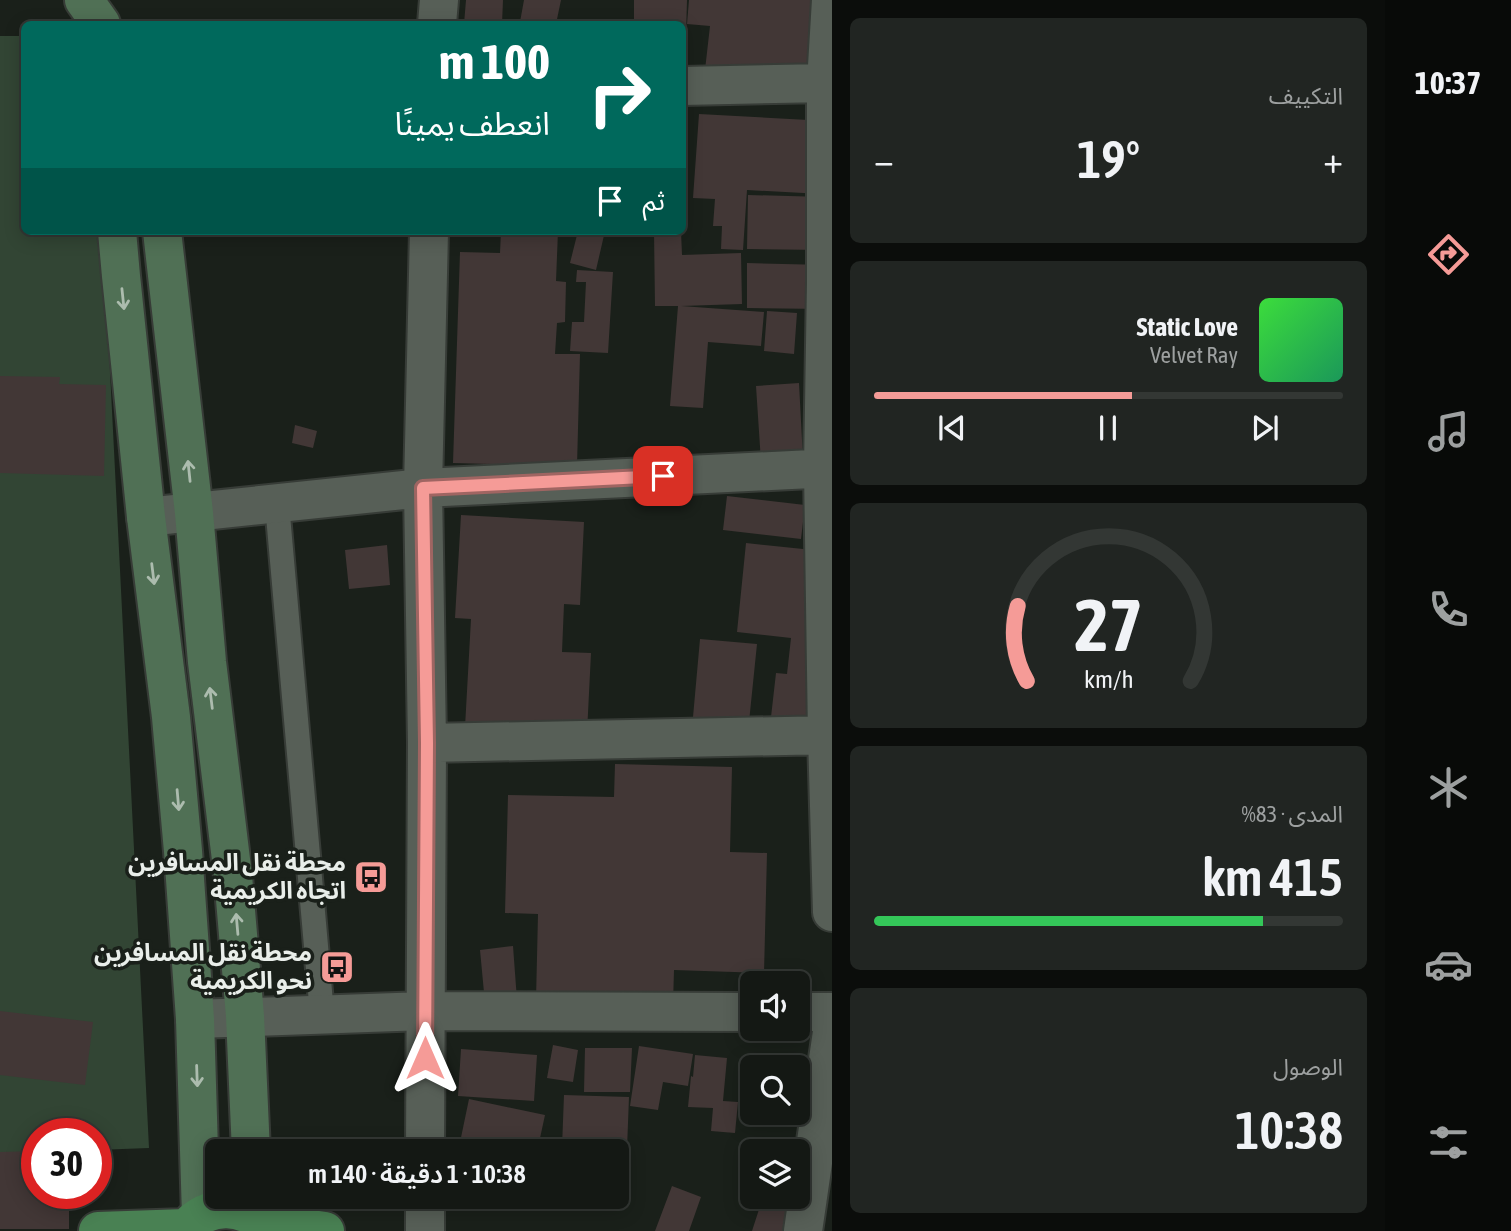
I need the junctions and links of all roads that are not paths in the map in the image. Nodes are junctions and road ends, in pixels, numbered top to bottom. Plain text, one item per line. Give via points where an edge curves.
1 (84, 0) edge
2 (439, 0) edge
3 (831, 0) edge
4 (99, 21) edge
5 (437, 21) edge
6 (826, 83) junction
7 (686, 86) edge
8 (117, 235) edge
9 (162, 235) edge
10 (429, 235) edge
11 (827, 468) edge
12 (423, 488) junction
13 (277, 504) junction
14 (194, 513) junction
15 (146, 517) junction
16 (829, 735) edge
17 (427, 743) junction
18 (832, 912) edge
19 (425, 1011) junction
20 (740, 1012) edge
21 (810, 1012) edge
22 (832, 1012) edge
23 (322, 1014) junction
24 (245, 1016) junction
25 (195, 1019) junction
26 (832, 1032) edge
27 (250, 1139) edge
28 (425, 1139) edge
29 (822, 1159) edge
30 (425, 1209) edge
31 (260, 1216) edge
32 (190, 1225) edge
33 (98, 1231) edge
34 (325, 1231) edge
35 (425, 1231) edge
36 (803, 1231) edge

1 - 4 main road
2 - 5 street
3 - 6 street
6 - 7 street
6 - 11 street
8 -> 15 main road
14 -> 9 main road
10 - 12 street
11 - 12 street
11 - 16 street
12 - 13 street
12 - 17 street
13 - 14 street
13 - 23 lane
14 - 15 street
24 -> 14 main road
15 -> 25 main road via 171,717
16 - 17 street
16 - 18 street
17 - 19 street
19 - 20 street
19 - 23 street
19 - 28 street
21 - 22 street
23 - 24 street
24 - 25 street
24 - 27 main road
25 -> 32 main road
26 - 29 street
29 - 36 street
30 - 35 street
31 - 32 main road via 215,1210
31 - 34 main road
32 - 33 main road

